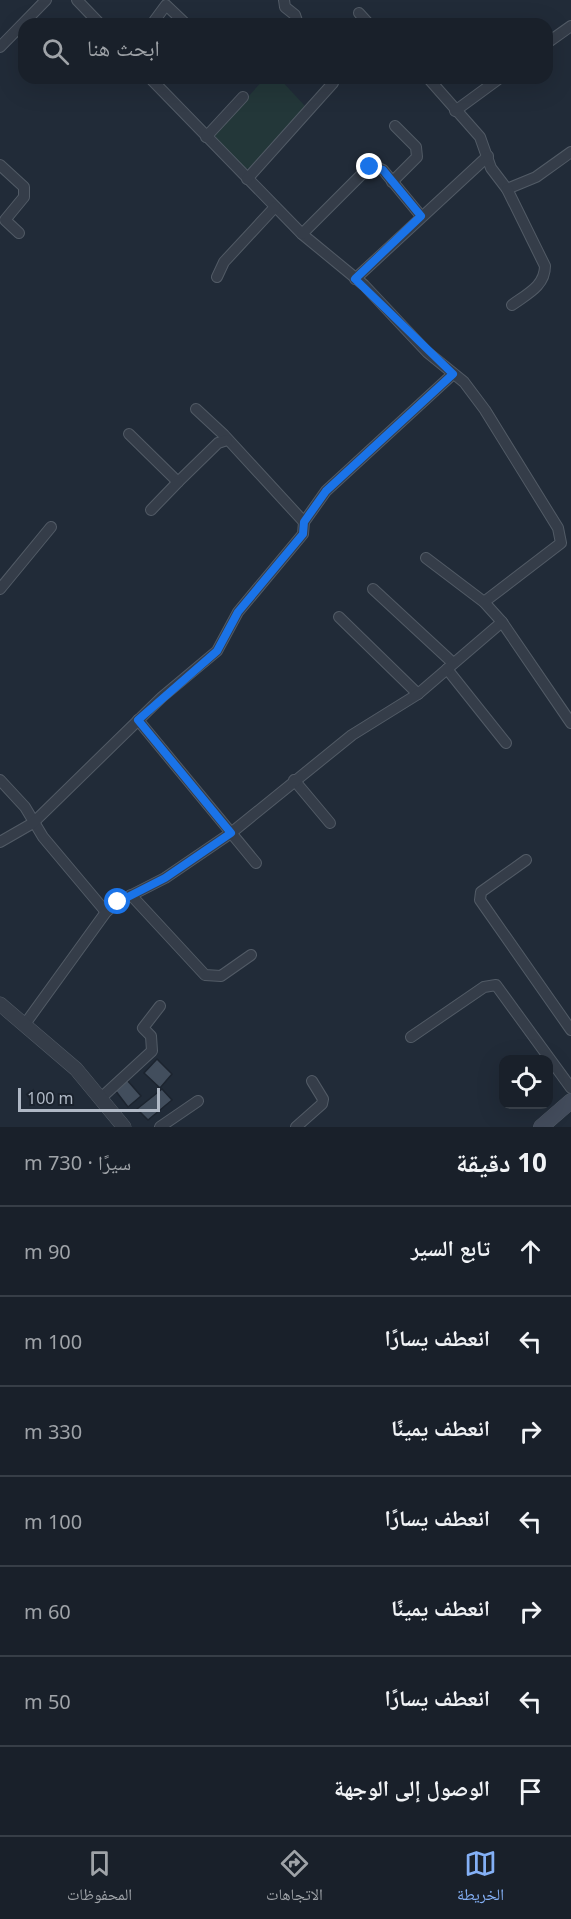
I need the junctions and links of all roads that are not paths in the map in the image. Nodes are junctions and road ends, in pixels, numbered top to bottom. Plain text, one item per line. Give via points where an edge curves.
1 (46, 0) edge
2 (77, 0) edge
3 (285, 0) edge
4 (359, 13) dead end
5 (28, 18) edge
6 (94, 18) edge
7 (156, 18) edge
8 (180, 18) edge
9 (296, 18) edge
10 (364, 18) edge
11 (571, 26) edge
12 (18, 29) edge
13 (553, 39) edge
14 (0, 47) edge
15 (156, 84) edge
16 (330, 84) edge
17 (433, 84) edge
18 (492, 84) edge
19 (243, 97) dead end
20 (455, 111) junction
21 (395, 126) dead end
22 (206, 137) junction
23 (571, 152) edge
24 (488, 156) junction
25 (0, 165) edge
26 (491, 168) junction
27 (473, 169) junction
28 (247, 179) junction
29 (392, 182) junction
30 (507, 189) junction
31 (275, 207) junction
32 (421, 216) junction
33 (19, 234) dead end
34 (302, 234) junction
35 (217, 278) dead end
36 (355, 279) junction
37 (512, 305) dead end
38 (453, 374) junction
39 (196, 409) dead end
40 (129, 434) dead end
41 (227, 440) junction
42 (178, 482) junction
43 (151, 510) dead end
44 (304, 522) junction
45 (51, 527) dead end
46 (566, 540) edge
47 (426, 558) dead end
48 (0, 589) edge
49 (373, 589) dead end
50 (484, 602) junction
51 (339, 617) dead end
52 (502, 622) junction
53 (450, 666) junction
54 (418, 694) junction
55 (138, 720) junction
56 (571, 723) edge
57 (506, 743) dead end
58 (0, 780) edge
59 (294, 780) junction
60 (33, 823) junction
61 (330, 823) dead end
62 (231, 833) junction
63 (0, 842) edge
64 (526, 861) dead end
65 (255, 863) dead end
66 (131, 895) junction
67 (106, 912) junction
68 (251, 954) dead end
69 (0, 1004) edge
70 (160, 1006) dead end
71 (25, 1024) junction
72 (571, 1030) edge
73 (411, 1037) dead end
74 (312, 1081) dead end
75 (571, 1088) edge
76 (102, 1097) junction
77 (198, 1101) dead end
78 (571, 1101) edge
79 (124, 1127) edge
80 (160, 1127) edge
81 (296, 1127) edge
82 (541, 1127) edge

1 - 5 street
2 - 6 street
3 - 9 street via 285,7
4 - 10 street
7 - 8 street via 166,5
11 - 13 street
12 - 14 street
15 - 22 street
16 - 28 street
17 - 20 street
18 - 20 street
19 - 22 street
20 - 24 street via 480,137
21 - 29 street via 416,147 417,156
22 - 28 street
23 - 30 street via 536,177
24 - 26 street
24 - 27 street
25 - 33 street via 24,187 24,197 4,220
26 - 27 street
26 - 30 street
27 - 32 street
28 - 31 street
29 - 32 street
29 - 34 street via 383,170 370,167
30 - 37 street via 545,266 540,284
31 - 34 street
31 - 35 street via 224,262
32 - 36 street
34 - 36 street
36 - 38 street
38 - 44 street via 326,491
38 - 46 street via 485,410
39 - 41 street
40 - 42 street
41 - 42 street via 218,443
41 - 44 street
42 - 43 street
44 - 55 street via 303,534 238,612 217,651
45 - 48 street
46 - 50 street
47 - 50 street
49 - 53 street
50 - 52 street
51 - 54 street
52 - 53 street
52 - 56 street
53 - 54 street
53 - 57 street
54 - 59 street via 352,735
55 - 60 street
55 - 62 street
58 - 60 street via 25,807
59 - 61 street
59 - 62 street
60 - 63 street
60 - 67 street
62 - 65 street
62 - 66 street via 165,878
64 - 72 street via 481,892 480,900
66 - 67 street
66 - 68 street via 201,973 221,976
67 - 71 street
69 - 71 street
70 - 76 street via 143,1028 152,1036 152,1051
71 - 76 street
73 - 75 street via 484,987 496,986
74 - 81 street via 322,1104
76 - 79 street
77 - 80 street
78 - 82 main road

